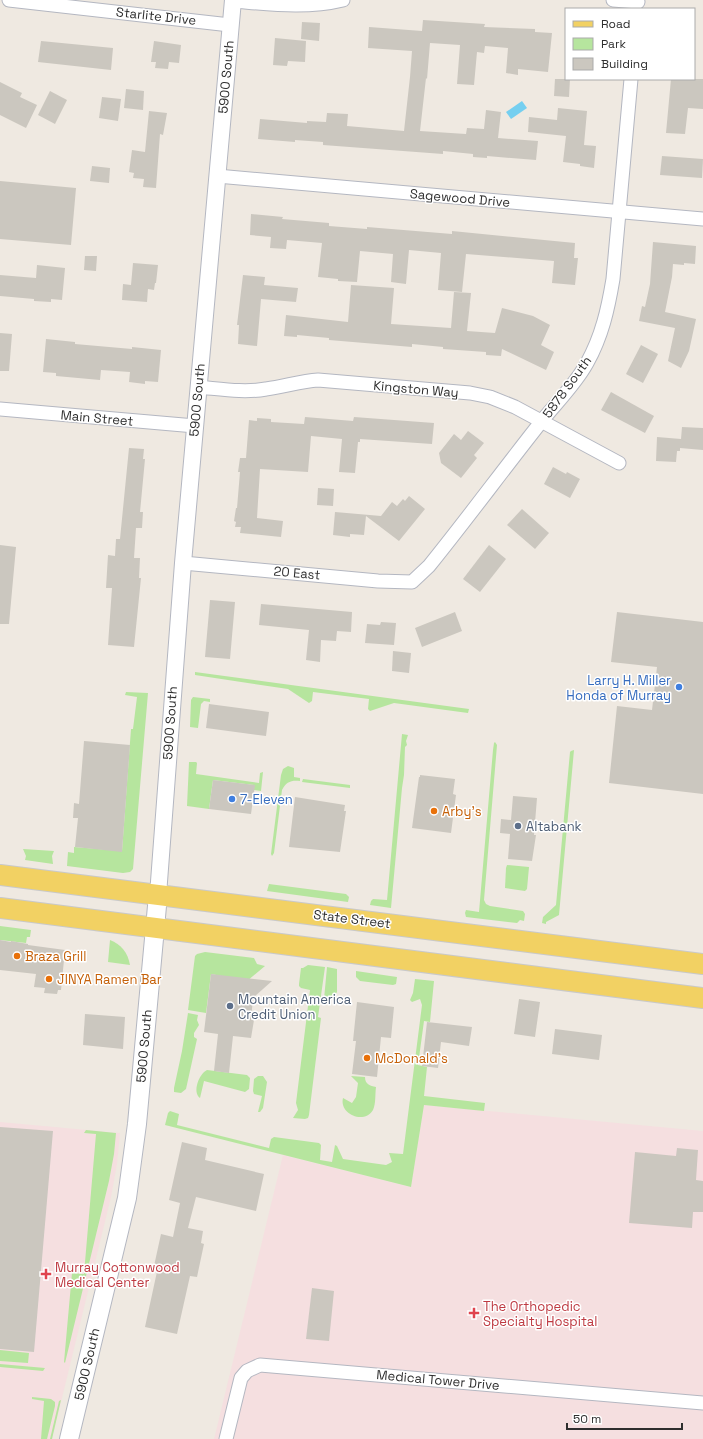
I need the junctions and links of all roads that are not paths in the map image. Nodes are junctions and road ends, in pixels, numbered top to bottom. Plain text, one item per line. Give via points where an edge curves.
1 (9, 0) edge
2 (233, 0) edge
3 (343, 0) edge
4 (613, 0) edge
5 (637, 4) edge
6 (230, 24) junction
7 (631, 80) edge
8 (217, 176) junction
9 (620, 212) junction
10 (703, 219) edge
11 (198, 387) junction
12 (0, 409) edge
13 (541, 422) junction
14 (195, 426) junction
15 (619, 463) dead end
16 (183, 562) junction
17 (412, 582) joint
18 (0, 874) edge
19 (158, 895) junction
20 (0, 908) edge
21 (155, 928) junction
22 (703, 964) edge
23 (703, 998) edge
24 (703, 1403) edge
25 (69, 1439) edge
26 (226, 1439) edge

1 - 6 street, Starlite Drive
2 - 3 street via 298,6
2 - 6 street, 5900 South
4 - 5 street
6 - 8 street, 5900 South
7 - 9 street, 5878 South
8 - 9 street, Sagewood Drive
8 - 11 street, 5900 South
9 - 10 street, Sagewood Drive
9 - 13 street, 5878 South via 608,311 599,338 587,364
11 - 13 street, Kingston Way via 248,391 318,380 470,393 490,397 515,407
11 - 14 street, 5900 South
12 - 14 street, Main Street
13 - 15 street, Kingston Way
13 - 17 street, 5878 South via 429,566
14 - 16 street, 5900 South
16 - 17 street, 20 East
16 - 19 street, 5900 South
18 - 19 main road, State Street
19 - 21 main road, 5900 South
19 - 22 main road, State Street
20 - 21 main road
21 - 23 main road
21 - 25 main road, 5900 South via 137,1124 126,1198
24 - 26 street, Medical Tower Drive via 260,1365 247,1371 242,1378

